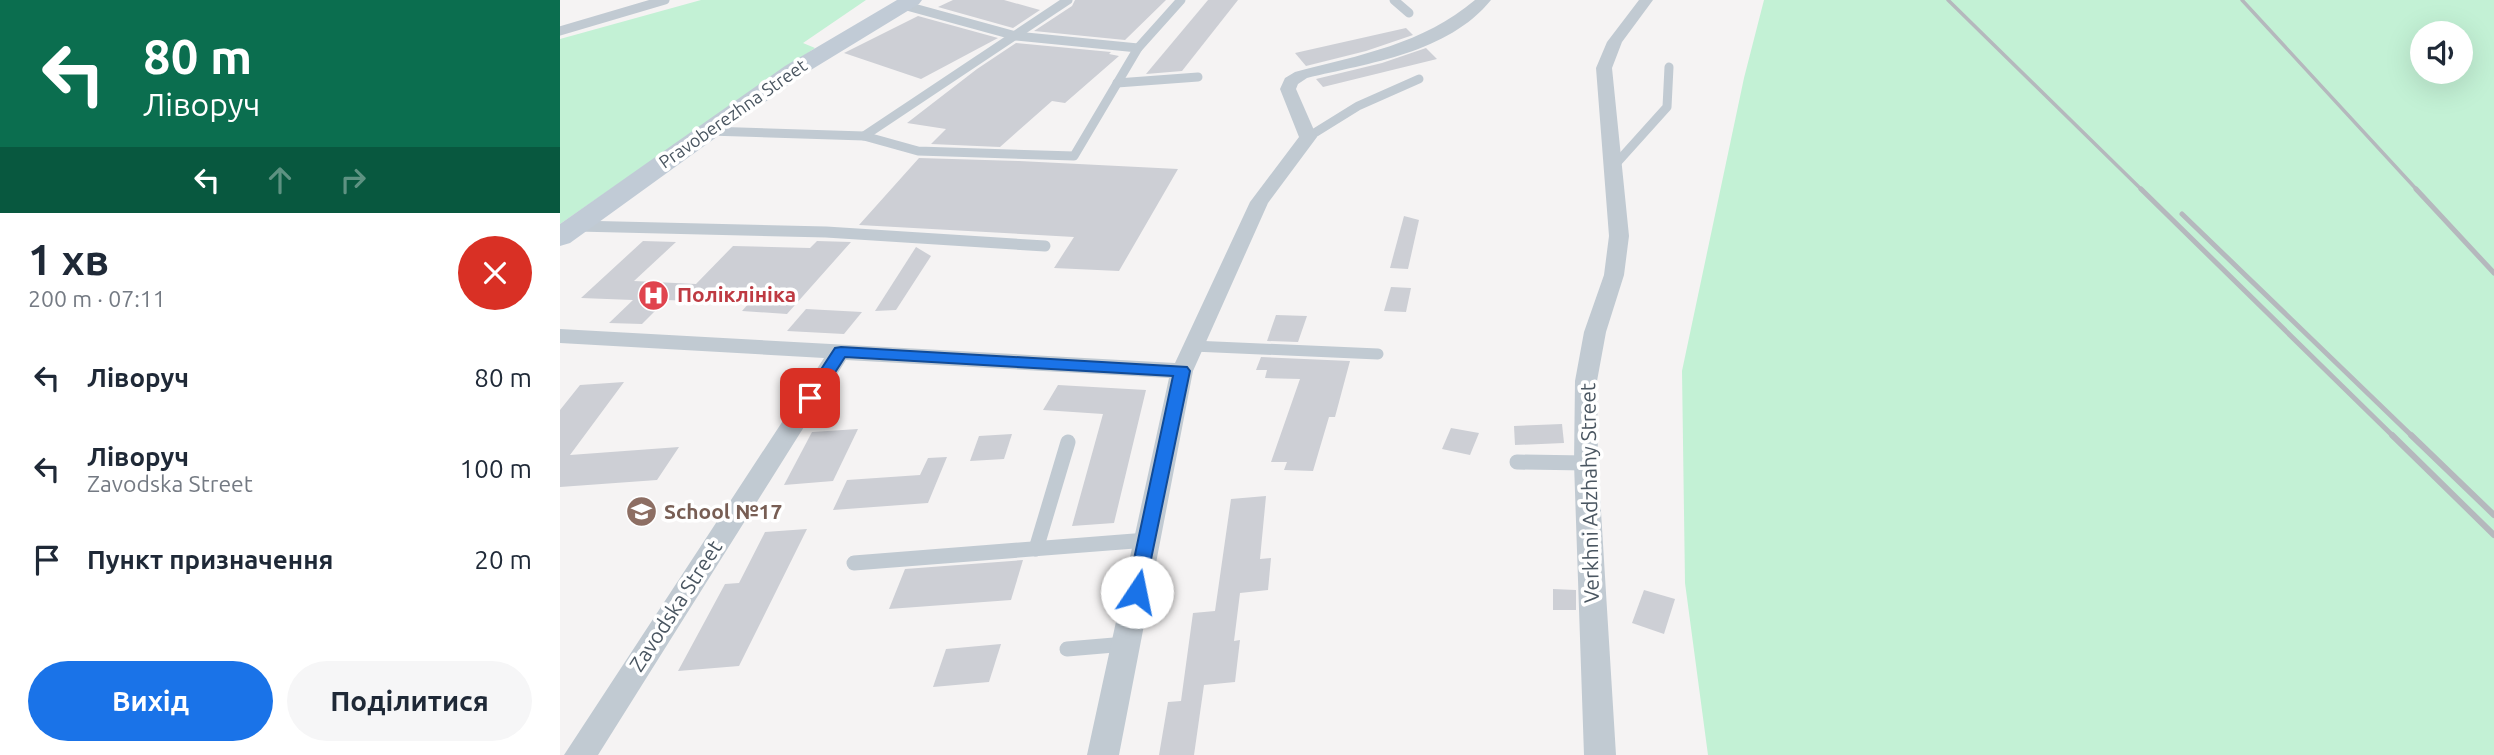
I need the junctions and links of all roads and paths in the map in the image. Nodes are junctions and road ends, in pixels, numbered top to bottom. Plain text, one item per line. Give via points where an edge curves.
1 (665, 0) edge
2 (1068, 0) edge
3 (1181, 0) edge
4 (1394, 0) edge
5 (1484, 0) edge
6 (1646, 0) edge
7 (908, 2) edge
8 (1409, 13) dead end
9 (560, 30) edge
10 (1016, 36) junction
11 (1138, 48) junction
12 (1669, 67) dead end
13 (1198, 77) dead end
14 (1419, 79) dead end
15 (1117, 83) junction
16 (708, 131) junction
17 (864, 136) junction
18 (1308, 137) junction
19 (1613, 167) junction
20 (567, 232) edge
21 (1045, 246) dead end
22 (560, 336) edge
23 (1193, 346) junction
24 (841, 352) junction
25 (1378, 354) dead end
26 (1182, 371) junction
27 (1068, 442) dead end
28 (1517, 462) dead end
29 (1586, 463) junction
30 (1147, 540) junction
31 (1036, 549) junction
32 (854, 563) dead end
33 (1126, 644) junction
34 (1068, 649) dead end
35 (580, 755) edge
36 (1103, 755) edge
37 (1600, 755) edge

1 - 9 lane
2 - 10 lane
3 - 11 lane
4 - 8 lane
5 - 18 street via 1444,32 1419,45 1291,81 1288,89
6 - 19 street, Verkhni Adzhahy Street via 1615,42 1604,68
7 - 10 lane
7 - 16 street, Pravoberezhna Street via 827,49
10 - 11 lane
10 - 17 lane
11 - 15 lane
12 - 19 lane via 1667,107
13 - 15 lane
14 - 18 lane via 1358,106
15 - 17 lane via 1074,156 918,151
16 - 17 lane
16 - 20 street, Pravoberezhna Street
18 - 23 street via 1259,202
19 - 29 street, Verkhni Adzhahy Street via 1619,236 1614,275 1595,332 1586,381
20 - 21 lane via 826,232
22 - 24 street
23 - 25 lane
23 - 26 street
24 - 26 street
24 - 35 street, Zavodska Street
26 - 30 street
27 - 31 lane
28 - 29 lane
29 - 37 street, Verkhni Adzhahy Street
30 - 31 lane
30 - 33 street
31 - 32 lane
33 - 34 lane
33 - 36 street

